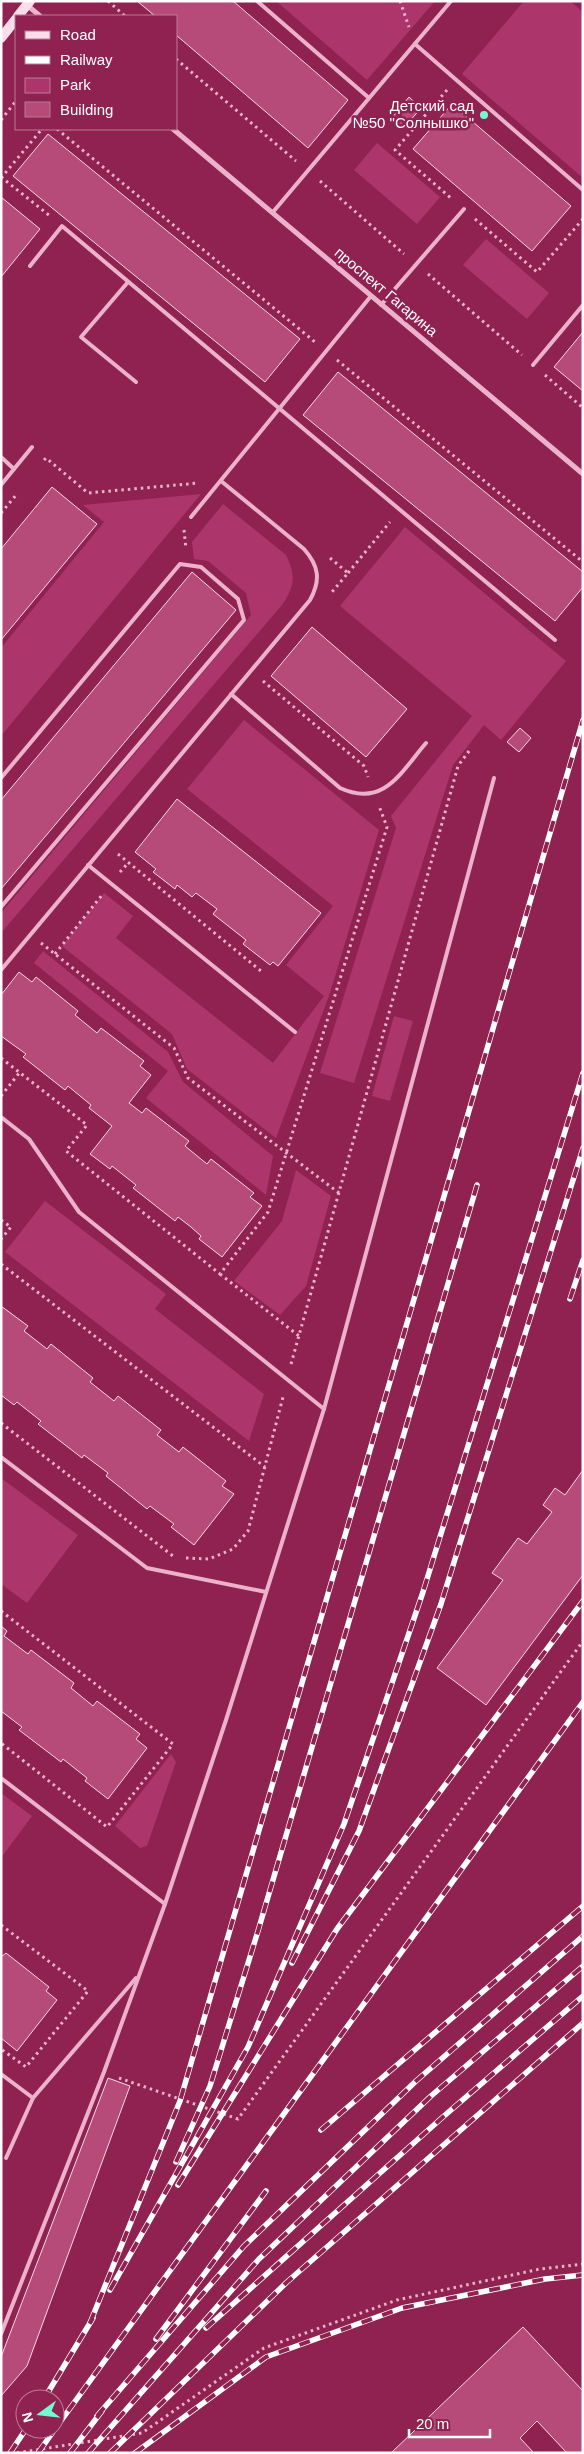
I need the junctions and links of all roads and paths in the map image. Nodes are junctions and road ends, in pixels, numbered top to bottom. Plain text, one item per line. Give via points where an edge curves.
1 (108, 1) edge
2 (257, 1) edge
3 (400, 1) edge
4 (451, 1) edge
5 (28, 3) edge
6 (19, 15) edge
7 (39, 15) edge
8 (124, 15) edge
9 (15, 20) edge
10 (1, 38) edge
11 (415, 44) junction
12 (178, 61) edge
13 (456, 80) junction
14 (369, 98) junction
15 (15, 102) edge
16 (1, 120) edge
17 (41, 130) edge
18 (175, 130) edge
19 (308, 171) junction
20 (1, 177) edge
21 (583, 190) edge
22 (464, 210) junction
23 (273, 212) junction
24 (583, 219) edge
25 (62, 226) junction
26 (416, 264) junction
27 (30, 266) dead end
28 (128, 282) junction
29 (371, 296) junction
30 (382, 304) junction
31 (582, 306) edge
32 (533, 364) junction
33 (136, 382) dead end
34 (583, 408) edge
35 (280, 409) junction
36 (32, 447) dead end
37 (1, 457) edge
38 (40, 465) dead end
39 (14, 469) junction
40 (583, 474) edge
41 (221, 481) junction
42 (1, 484) edge
43 (18, 492) dead end
44 (400, 510) junction
45 (1, 513) edge
46 (191, 517) joint
47 (189, 566) junction
48 (348, 573) dead end
49 (555, 640) dead end
50 (231, 694) junction
51 (426, 742) dead end
52 (469, 751) dead end
53 (1, 778) edge
54 (494, 778) dead end
55 (387, 827) dead end
56 (115, 852) dead end
57 (128, 863) junction
58 (88, 864) junction
59 (112, 883) junction
60 (1, 907) edge
61 (40, 942) dead end
62 (55, 954) junction
63 (1, 970) edge
64 (261, 971) dead end
65 (294, 1032) dead end
66 (1, 1058) edge
67 (20, 1072) junction
68 (1, 1096) edge
69 (1, 1117) edge
70 (286, 1154) junction
71 (339, 1193) junction
72 (1, 1220) edge
73 (1, 1239) edge
74 (1, 1264) edge
75 (220, 1274) junction
76 (299, 1336) junction
77 (287, 1380) junction
78 (324, 1409) junction
79 (1, 1423) edge
80 (1, 1457) edge
81 (264, 1466) junction
82 (174, 1557) dead end
83 (183, 1558) dead end
84 (266, 1592) junction
85 (1, 1611) edge
86 (583, 1641) edge
87 (1, 1744) edge
88 (1, 1778) edge
89 (165, 1904) junction
90 (1, 1925) edge
91 (139, 1976) junction
92 (1, 2049) edge
93 (104, 2072) junction
94 (1, 2074) edge
95 (33, 2098) junction
96 (6, 2158) dead end
97 (583, 2264) edge
98 (1, 2334) edge
99 (17, 2453) edge

1 - 8 path
2 - 14 lane
3 - 11 path
4 - 11 lane
5 - 6 main road
5 - 7 street
9 - 10 main road
11 - 13 lane
11 - 14 lane
12 - 19 path
13 - 21 lane
13 - 22 path via 395,150
14 - 19 lane
15 - 16 path
17 - 20 path
18 - 23 street, проспект Гагарина
19 - 23 lane
19 - 26 path
20 - 25 path
22 - 24 path via 537,272
22 - 26 lane
23 - 29 street, проспект Гагарина
25 - 27 lane
25 - 28 lane
26 - 30 lane
26 - 32 path
28 - 33 lane via 82,337
28 - 35 lane
29 - 30 street, проспект Гагарина
29 - 35 lane
30 - 40 street, проспект Гагарина
31 - 32 lane
32 - 34 path
35 - 41 lane
35 - 44 lane
36 - 39 lane
37 - 39 lane
38 - 41 path via 46,458 88,493
39 - 42 lane
41 - 46 lane
41 - 50 lane via 304,549 314,560 318,574 317,588 310,600
43 - 45 path
44 - 48 path
44 - 49 lane
46 - 47 path via 184,525
47 - 53 lane via 180,564
47 - 60 lane via 201,568 238,599 244,620
50 - 51 lane via 340,788 352,793 365,795 389,786
50 - 58 lane
52 - 71 path via 458,766
54 - 78 lane
55 - 70 path
56 - 57 path
57 - 59 path
57 - 64 path
58 - 59 lane
58 - 63 lane
59 - 62 path
59 - 65 lane
61 - 62 path
62 - 70 path via 174,1048 188,1078
66 - 67 path
67 - 68 path
67 - 75 path via 87,1125 66,1151
69 - 77 lane via 29,1139 78,1212
70 - 71 path
70 - 75 path via 268,1212
71 - 76 path
72 - 73 path via 11,1227
74 - 81 path
75 - 76 path
76 - 77 path
77 - 78 lane
77 - 81 path
78 - 84 lane
79 - 82 path
80 - 84 lane via 147,1568
81 - 83 path via 248,1531 233,1549 209,1559
84 - 89 lane
85 - 87 path via 173,1744 107,1827
86 - 93 path via 238,2119
88 - 89 lane
89 - 91 lane
90 - 92 path via 88,1991 26,2067
91 - 93 lane
91 - 95 lane
93 - 98 lane
94 - 95 lane
95 - 96 lane
97 - 99 path via 540,2269 397,2300 264,2348 142,2433

